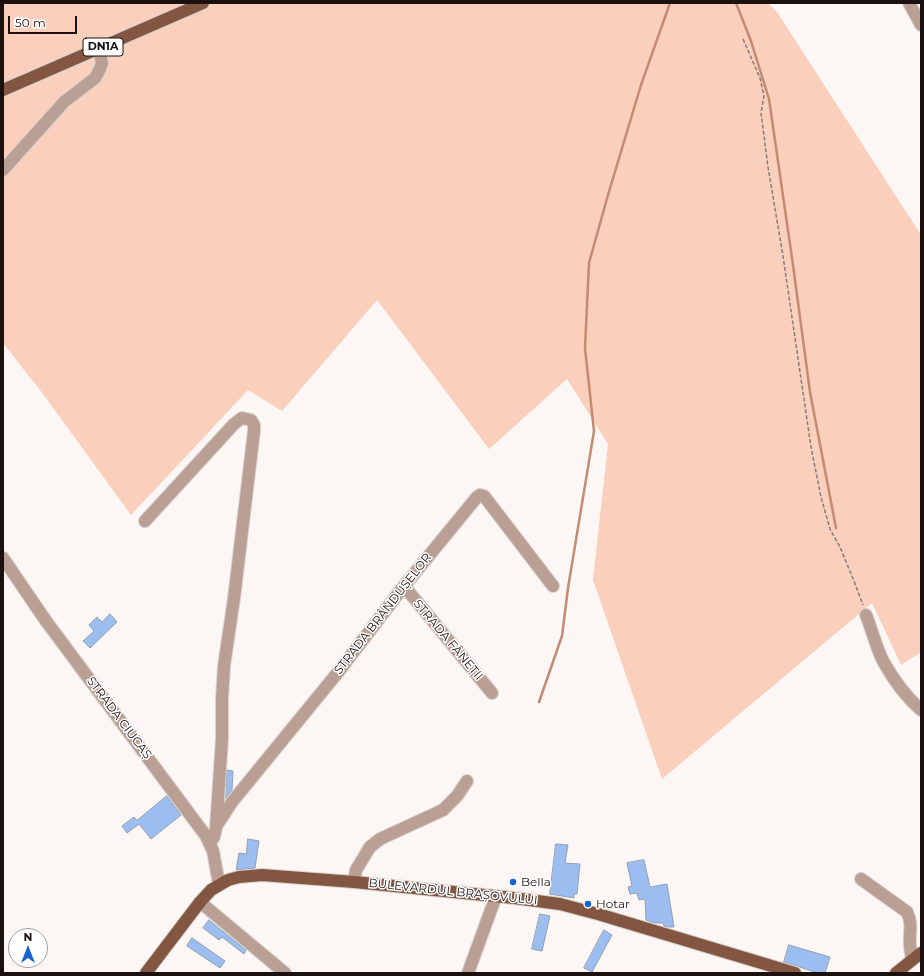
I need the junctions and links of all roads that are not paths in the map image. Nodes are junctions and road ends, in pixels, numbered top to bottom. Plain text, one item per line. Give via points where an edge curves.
1 (203, 3) edge
2 (909, 3) edge
3 (921, 25) edge
4 (99, 48) junction
5 (3, 90) edge
6 (3, 170) edge
7 (145, 521) dead end
8 (3, 558) edge
9 (404, 586) junction
10 (553, 586) dead end
11 (866, 615) road end
12 (492, 693) dead end
13 (921, 710) edge
14 (466, 781) dead end
15 (216, 828) junction
16 (210, 843) junction
17 (861, 878) dead end
18 (354, 882) junction
19 (219, 884) junction
20 (496, 896) junction
21 (200, 902) junction
22 (917, 956) edge
23 (146, 973) edge
24 (285, 973) edge
25 (468, 973) edge
26 (795, 973) edge
27 (896, 973) edge

1 - 4 main road, DN1A
2 - 3 street
4 - 5 main road, DN1A
4 - 6 street via 102,63 95,78 64,102
7 - 15 street, STRADA BRÂNDUȘELOR via 238,420 251,420 254,431 224,666
8 - 16 street, STRADA CIUCAȘ via 46,621
9 - 10 street, STRADA BRÂNDUȘELOR via 480,495 484,496
9 - 12 street, STRADA FÂNEȚII
9 - 15 street, STRADA BRÂNDUȘELOR via 339,671 232,802
11 - 13 street via 883,660 897,683
14 - 18 street via 457,796 443,810 380,839 370,847 356,870
15 - 16 street, STRADA BRÂNDUȘELOR
16 - 19 street, STRADA CIUCAȘ via 216,861
17 - 22 street via 907,912 911,926 909,942
18 - 19 main road, BULEVARDUL BRAȘOVULUI via 262,875 239,877
18 - 20 main road, BULEVARDUL BRAȘOVULUI
19 - 21 main road, BULEVARDUL BRAȘOVULUI
20 - 25 street
20 - 26 main road, BULEVARDUL BRAȘOVULUI via 580,908
21 - 23 main road, BULEVARDUL BRAȘOVULUI
21 - 24 street
22 - 27 main road

